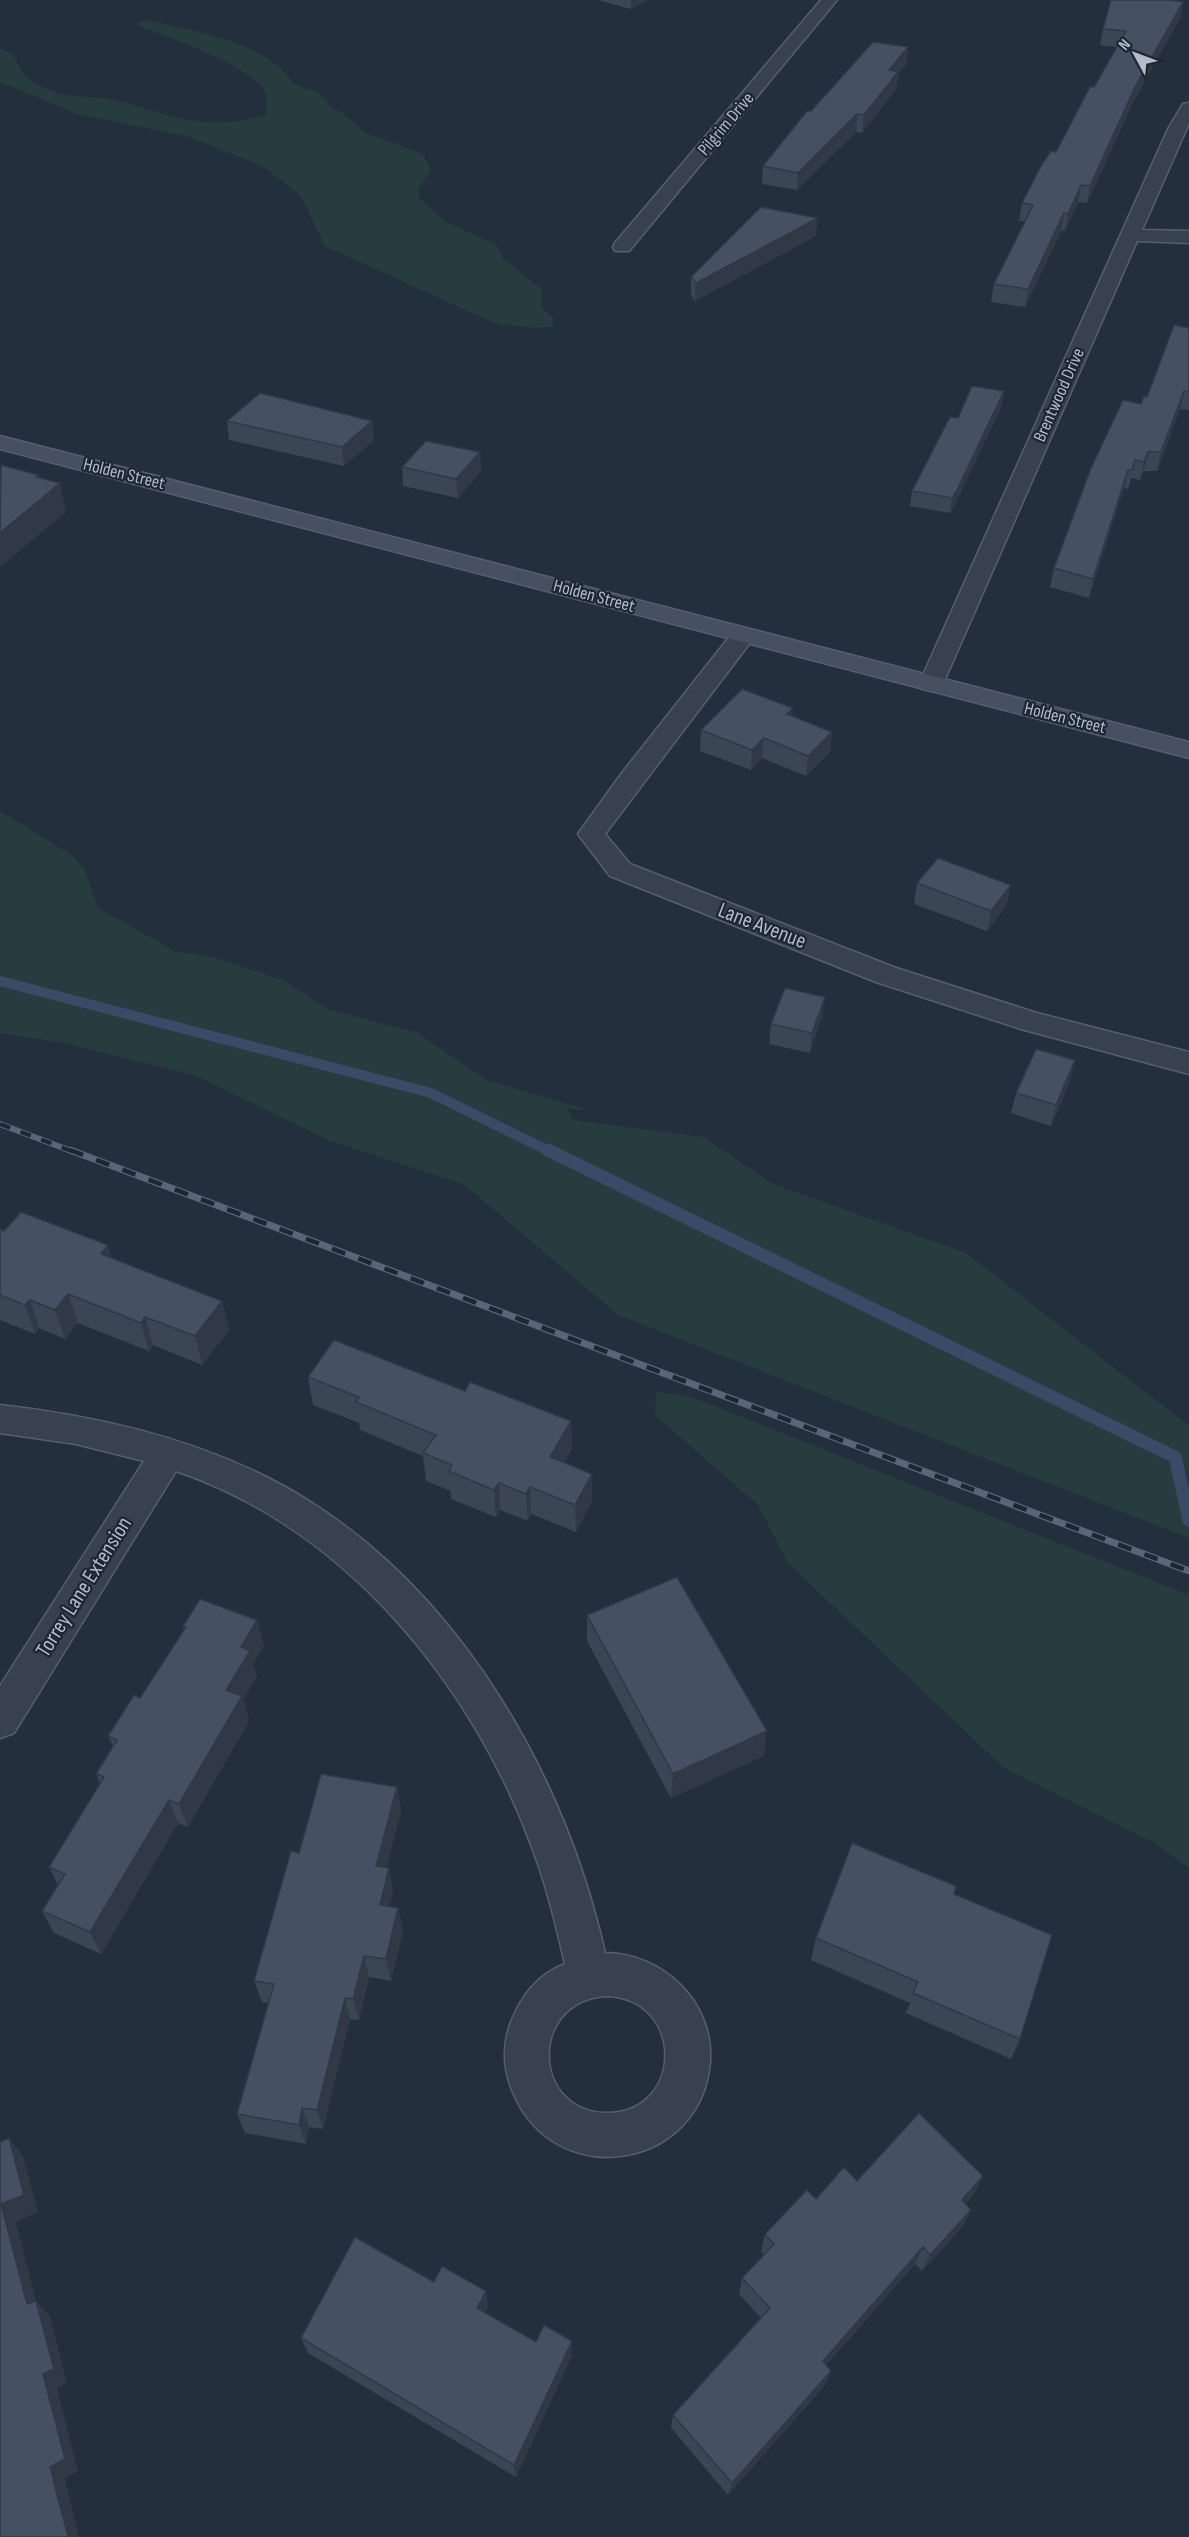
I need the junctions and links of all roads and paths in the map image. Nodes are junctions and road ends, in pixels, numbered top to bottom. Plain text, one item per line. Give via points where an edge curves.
1 (829, 0) edge
2 (1189, 108) edge
3 (1130, 235) junction
4 (1189, 237) edge
5 (622, 247) dead end
6 (0, 442) edge
7 (744, 636) junction
8 (930, 684) junction
9 (1189, 750) edge
10 (1189, 1063) edge
11 (0, 1419) edge
12 (168, 1453) junction
13 (0, 1720) edge
14 (589, 1976) dead end

1 - 5 street, Pilgrim Drive
2 - 3 street, Brentwood Drive
3 - 4 street
3 - 8 street, Brentwood Drive
6 - 7 main road, Holden Street
7 - 8 main road, Holden Street
7 - 10 street, Lane Avenue via 591,834 620,870 886,975 1031,1022
8 - 9 main road, Holden Street
11 - 12 street via 89,1431
12 - 13 street, Torrey Lane Extension
12 - 14 street via 260,1491 324,1531 385,1584 452,1661 513,1760 549,1838 573,1905

